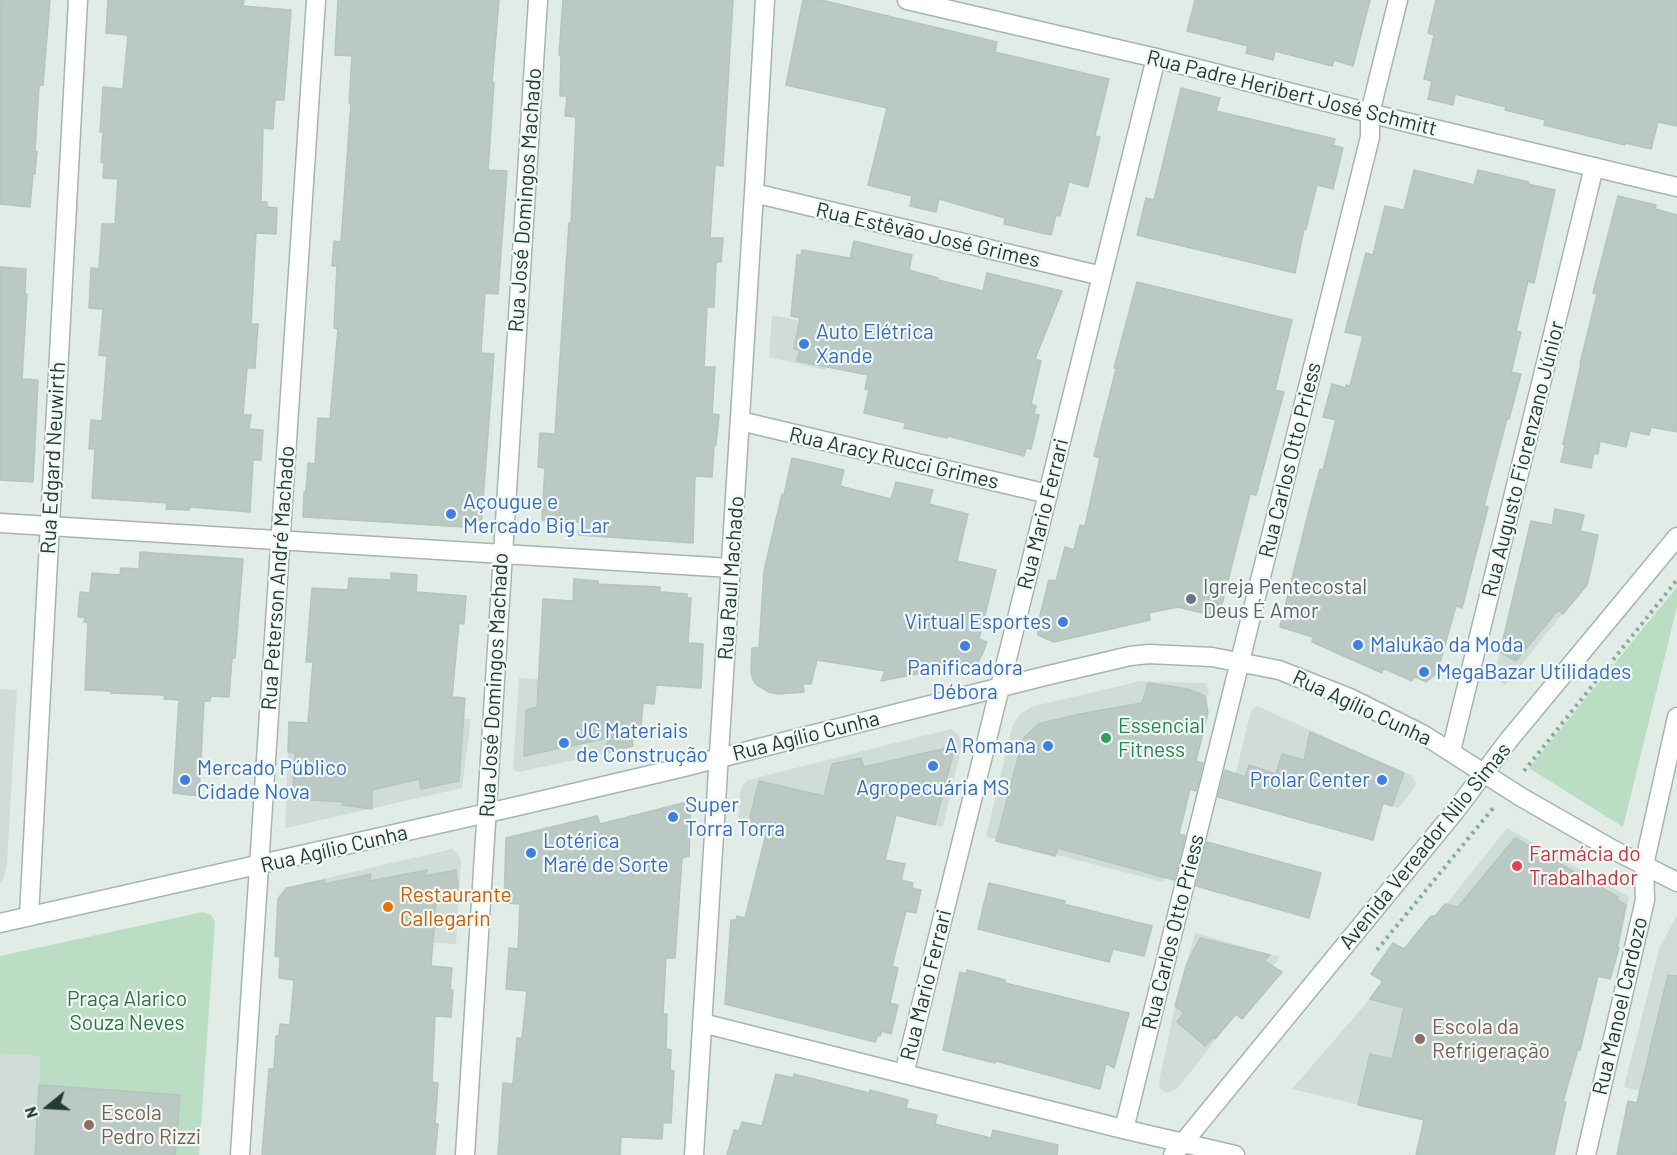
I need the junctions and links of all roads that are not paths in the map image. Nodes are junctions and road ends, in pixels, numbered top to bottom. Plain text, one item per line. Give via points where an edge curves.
1 (78, 0) edge
2 (316, 0) edge
3 (538, 0) edge
4 (765, 0) edge
5 (907, 0) edge
6 (1398, 0) edge
7 (1156, 58) junction
8 (1370, 113) junction
9 (1594, 167) junction
10 (1677, 187) edge
11 (754, 193) junction
12 (1102, 276) junction
13 (740, 421) junction
14 (1048, 494) junction
15 (0, 523) edge
16 (49, 526) junction
17 (1677, 537) edge
18 (280, 540) junction
19 (502, 554) junction
20 (731, 568) junction
21 (1240, 662) junction
22 (1000, 687) junction
23 (1677, 717) edge
24 (1451, 751) junction
25 (719, 758) junction
26 (1484, 773) junction
27 (486, 814) junction
28 (1644, 865) junction
29 (259, 866) junction
30 (1677, 882) edge
31 (29, 916) junction
32 (0, 923) edge
33 (702, 1023) junction
34 (904, 1074) junction
35 (1124, 1129) junction
36 (1178, 1149) edge
37 (240, 1155) edge
38 (465, 1155) edge
39 (694, 1155) edge
40 (1235, 1155) edge
41 (1586, 1155) edge

1 - 16 street, Rua Edgard Neuwirth
2 - 18 street, Rua Peterson André Machado
3 - 19 street, Rua José Domingos Machado
4 - 11 street, Rua Raul Machado
5 - 7 street, Rua Padre Heribert José Schmitt
6 - 8 street, Rua Carlos Otto Priess
7 - 8 street, Rua Padre Heribert José Schmitt
7 - 12 street, Rua Mario Ferrari
8 - 9 street, Rua Padre Heribert José Schmitt
8 - 21 street, Rua Carlos Otto Priess via 1370,137
9 - 10 street, Rua Padre Heribert José Schmitt
9 - 24 street, Rua Augusto Fiorenzano Júnior
11 - 12 street, Rua Estêvão José Grimes
11 - 13 street, Rua Raul Machado
12 - 14 street, Rua Mario Ferrari
13 - 14 street, Rua Aracy Rucci Grimes
13 - 20 street, Rua Raul Machado
14 - 22 street, Rua Mario Ferrari
15 - 16 street
16 - 18 street
16 - 31 street, Rua Edgard Neuwirth
17 - 26 street, Avenida Vereador Nilo Simas
18 - 19 street
18 - 29 street, Rua Peterson André Machado
19 - 20 street
19 - 27 street, Rua José Domingos Machado
20 - 25 street, Rua Raul Machado
21 - 22 street, Rua Agílio Cunha via 1186,655 1135,655
21 - 24 street, Rua Agílio Cunha via 1279,670 1350,698
21 - 35 street, Rua Carlos Otto Priess
22 - 25 street, Rua Agílio Cunha
22 - 34 street, Rua Mario Ferrari
23 - 28 street, Rua Manoel Cardozo
24 - 26 street, Rua Agílio Cunha
25 - 27 street, Rua Agílio Cunha
25 - 33 street, Rua Raul Machado
26 - 28 street, Rua Agílio Cunha
26 - 36 street, Avenida Vereador Nilo Simas
27 - 29 street, Rua Agílio Cunha
27 - 38 street, Rua José Domingos Machado
28 - 30 street, Rua Agílio Cunha
28 - 41 street, Rua Manoel Cardozo via 1645,900
29 - 31 street, Rua Agílio Cunha
29 - 37 street, Rua Peterson André Machado
31 - 32 street, Rua Agílio Cunha
33 - 34 street
33 - 39 street, Rua Raul Machado
34 - 35 street
35 - 36 street
36 - 40 street

